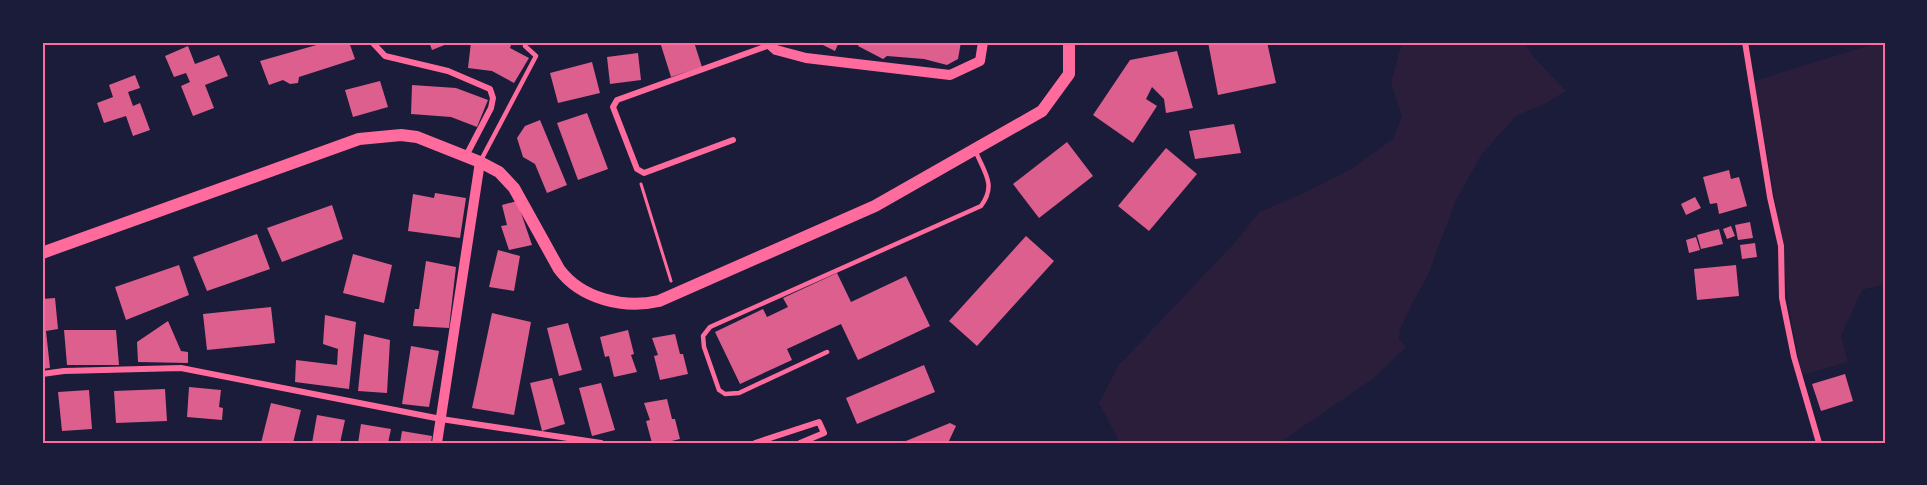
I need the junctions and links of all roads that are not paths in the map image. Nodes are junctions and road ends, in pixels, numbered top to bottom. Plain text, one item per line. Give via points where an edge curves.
1 (372, 42) edge
2 (983, 42) edge
3 (1069, 42) edge
4 (1745, 42) edge
5 (769, 44) edge
6 (525, 46) dead end
7 (733, 140) dead end
8 (975, 150) junction
9 (466, 156) junction
10 (480, 162) junction
11 (42, 254) edge
12 (826, 352) dead end
13 (42, 374) edge
14 (441, 419) junction
15 (437, 443) edge
16 (601, 443) edge
17 (755, 443) edge
18 (800, 443) edge
19 (1819, 443) edge

1 - 9 street via 385,56 448,71 490,89 491,108
2 - 5 street via 980,61 950,75 806,58 776,50
3 - 8 main road via 1069,74 1041,111
4 - 19 street via 1781,246 1782,298
5 - 7 street via 617,100 613,107 636,169 644,173
6 - 10 lane via 536,56
8 - 10 main road via 875,206 644,304 627,304 577,288 567,279 514,188 499,172
8 - 12 lane via 990,186 981,206 710,327 703,336 719,390 725,394 738,393
9 - 10 main road
9 - 11 main road via 409,136 359,139
10 - 14 street
13 - 14 street via 181,368
14 - 15 street
14 - 16 street
17 - 18 street via 819,422 824,433

